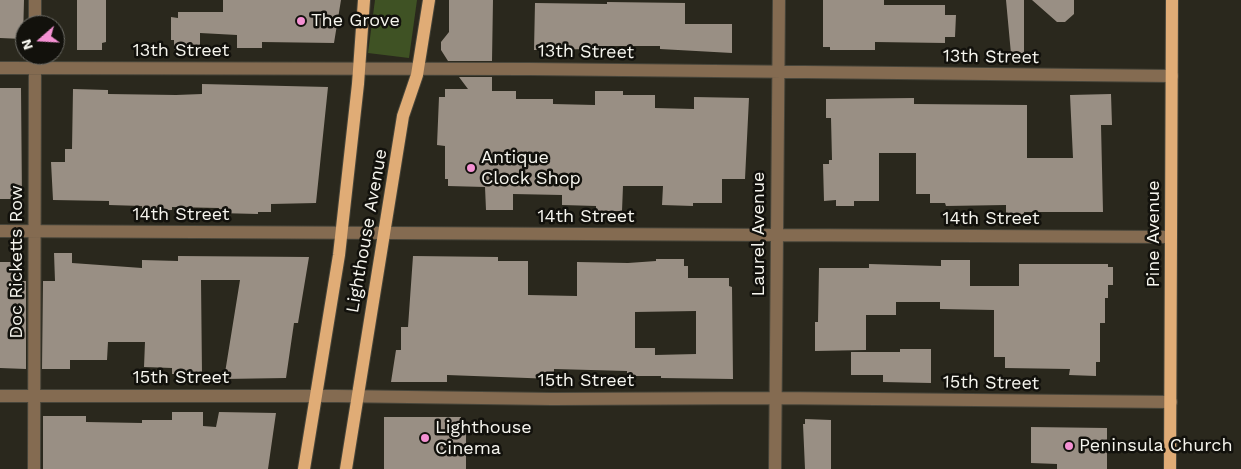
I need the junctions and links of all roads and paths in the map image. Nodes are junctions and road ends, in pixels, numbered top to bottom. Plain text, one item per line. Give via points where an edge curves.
1 (35, 0) edge
2 (364, 0) edge
3 (429, 0) edge
4 (779, 0) edge
5 (1172, 0) edge
6 (35, 15) edge
7 (65, 62) edge
8 (15, 65) edge
9 (35, 65) edge
10 (0, 68) edge
11 (358, 69) junction
12 (418, 69) junction
13 (779, 72) junction
14 (1172, 76) junction
15 (0, 231) edge
16 (35, 231) junction
17 (341, 234) junction
18 (385, 234) junction
19 (776, 236) junction
20 (1171, 237) junction
21 (0, 396) edge
22 (35, 396) junction
23 (316, 396) junction
24 (356, 396) junction
25 (776, 398) junction
26 (1171, 402) junction
27 (34, 469) edge
28 (304, 469) edge
29 (346, 469) edge
30 (775, 469) edge
31 (1170, 469) edge

1 - 6 street
2 - 11 main road, Lighthouse Avenue
3 - 12 main road, Lighthouse Avenue
4 - 13 street, Laurel Avenue
5 - 14 main road, Pine Avenue
7 - 11 street, 13th Street
8 - 10 street, 13th Street
9 - 16 street, Doc Ricketts Row
11 - 12 street, 13th Street
11 - 17 main road, Lighthouse Avenue
12 - 13 street, 13th Street
12 - 18 main road, Lighthouse Avenue via 403,116
13 - 14 street, 13th Street
13 - 19 street, Laurel Avenue
14 - 20 main road, Pine Avenue
15 - 16 street, 14th Street
16 - 17 street, 14th Street
16 - 22 street, Doc Ricketts Row
17 - 18 street, 14th Street
17 - 23 main road, Lighthouse Avenue
18 - 19 street, 14th Street
18 - 24 main road, Lighthouse Avenue
19 - 20 street, 14th Street
19 - 25 street, Laurel Avenue
20 - 26 main road, Pine Avenue
21 - 22 street, 15th Street
22 - 23 street, 15th Street
22 - 27 street, Doc Ricketts Row
23 - 24 street, 15th Street
23 - 28 main road, Lighthouse Avenue
24 - 25 street, 15th Street
24 - 29 main road, Lighthouse Avenue
25 - 26 street, 15th Street
25 - 30 street, Laurel Avenue
26 - 31 main road, Pine Avenue

